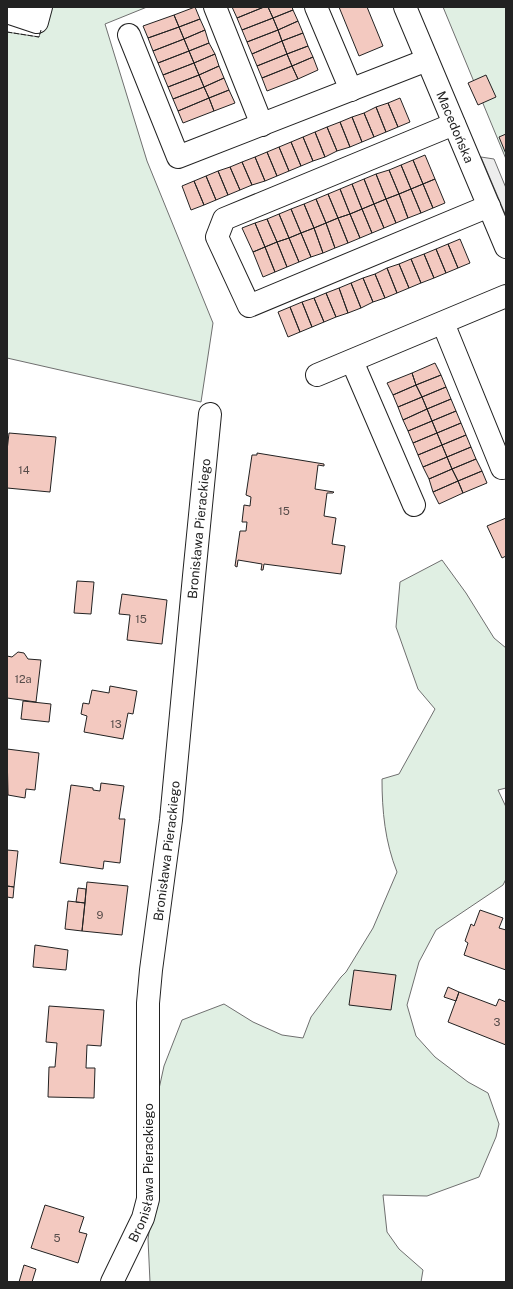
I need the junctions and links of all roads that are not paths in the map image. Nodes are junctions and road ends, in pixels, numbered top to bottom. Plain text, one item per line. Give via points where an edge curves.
1 (41, 7) edge
2 (215, 7) edge
3 (316, 7) edge
4 (405, 7) edge
5 (7, 12) edge
6 (129, 35) dead end
7 (427, 60) junction
8 (351, 90) junction
9 (454, 124) junction
10 (262, 125) junction
11 (489, 206) junction
12 (506, 247) edge
13 (506, 296) edge
14 (443, 323) junction
15 (352, 361) junction
16 (317, 375) dead end
17 (210, 414) dead end
18 (502, 468) dead end
19 (414, 505) dead end
20 (112, 1282) edge

1 - 5 street via 37,22
2 - 10 street
3 - 8 street
4 - 7 street, Macedońska
6 - 10 street via 178,157
7 - 8 street
7 - 9 street, Macedońska
8 - 10 street
9 - 11 street, Macedońska
9 - 11 street via 224,219 217,237 249,306
11 - 12 street, Macedońska
13 - 14 street
14 - 15 street
14 - 18 street
15 - 16 street
15 - 19 street
17 - 20 street, Bronisława Pierackiego via 171,820 148,1003 148,1199 143,1218

